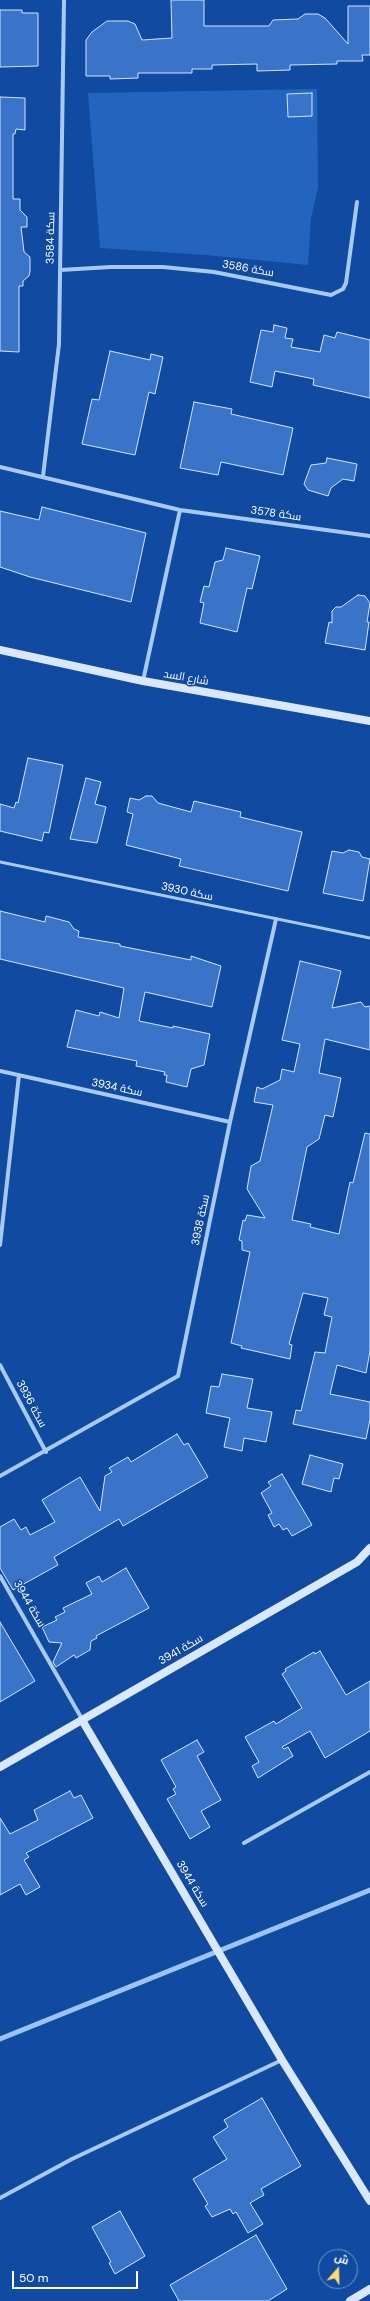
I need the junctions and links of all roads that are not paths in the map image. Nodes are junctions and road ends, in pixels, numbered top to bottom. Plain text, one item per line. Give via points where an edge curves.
1 (64, 0) edge
2 (357, 202) dead end
3 (60, 270) junction
4 (0, 466) edge
5 (43, 476) junction
6 (180, 510) junction
7 (370, 536) edge
8 (0, 650) edge
9 (143, 681) junction
10 (370, 721) edge
11 (0, 862) edge
12 (276, 919) junction
13 (370, 938) edge
14 (0, 1071) edge
15 (19, 1075) junction
16 (230, 1122) junction
17 (0, 1245) edge
18 (0, 1365) edge
19 (46, 1452) junction
20 (0, 1476) edge
21 (370, 1548) edge
22 (0, 1576) edge
23 (82, 1720) junction
24 (0, 1767) edge
25 (370, 1772) edge
26 (244, 1843) dead end
27 (282, 2060) junction
28 (0, 2198) edge
29 (370, 2201) edge
30 (370, 2289) edge
31 (350, 2301) edge

1 - 3 street, سكة 3584
2 - 3 street, سكة 3586 via 346,283 338,293 331,295 214,272 133,267
3 - 5 street, سكة 3584 via 59,344
4 - 5 street, سكة 3578
5 - 6 street, سكة 3578
6 - 7 street, سكة 3578
6 - 9 street
8 - 9 street, شارع السد
9 - 10 street, شارع السد
11 - 12 lane, سكة 3930
12 - 13 lane, سكة 3930
12 - 16 street, سكة 3938
14 - 15 street, سكة 3934
15 - 16 street, سكة 3934
15 - 17 street
16 - 19 street, سكة 3938 via 178,1376
18 - 19 street, سكة 3936
19 - 20 street, سكة 3938
21 - 23 street, سكة 3941 via 357,1562
22 - 23 street, سكة 3944
23 - 24 street, سكة 3941
23 - 27 street, سكة 3944
25 - 26 street
27 - 28 street via 72,2159
27 - 29 street, سكة 3944
30 - 31 street

